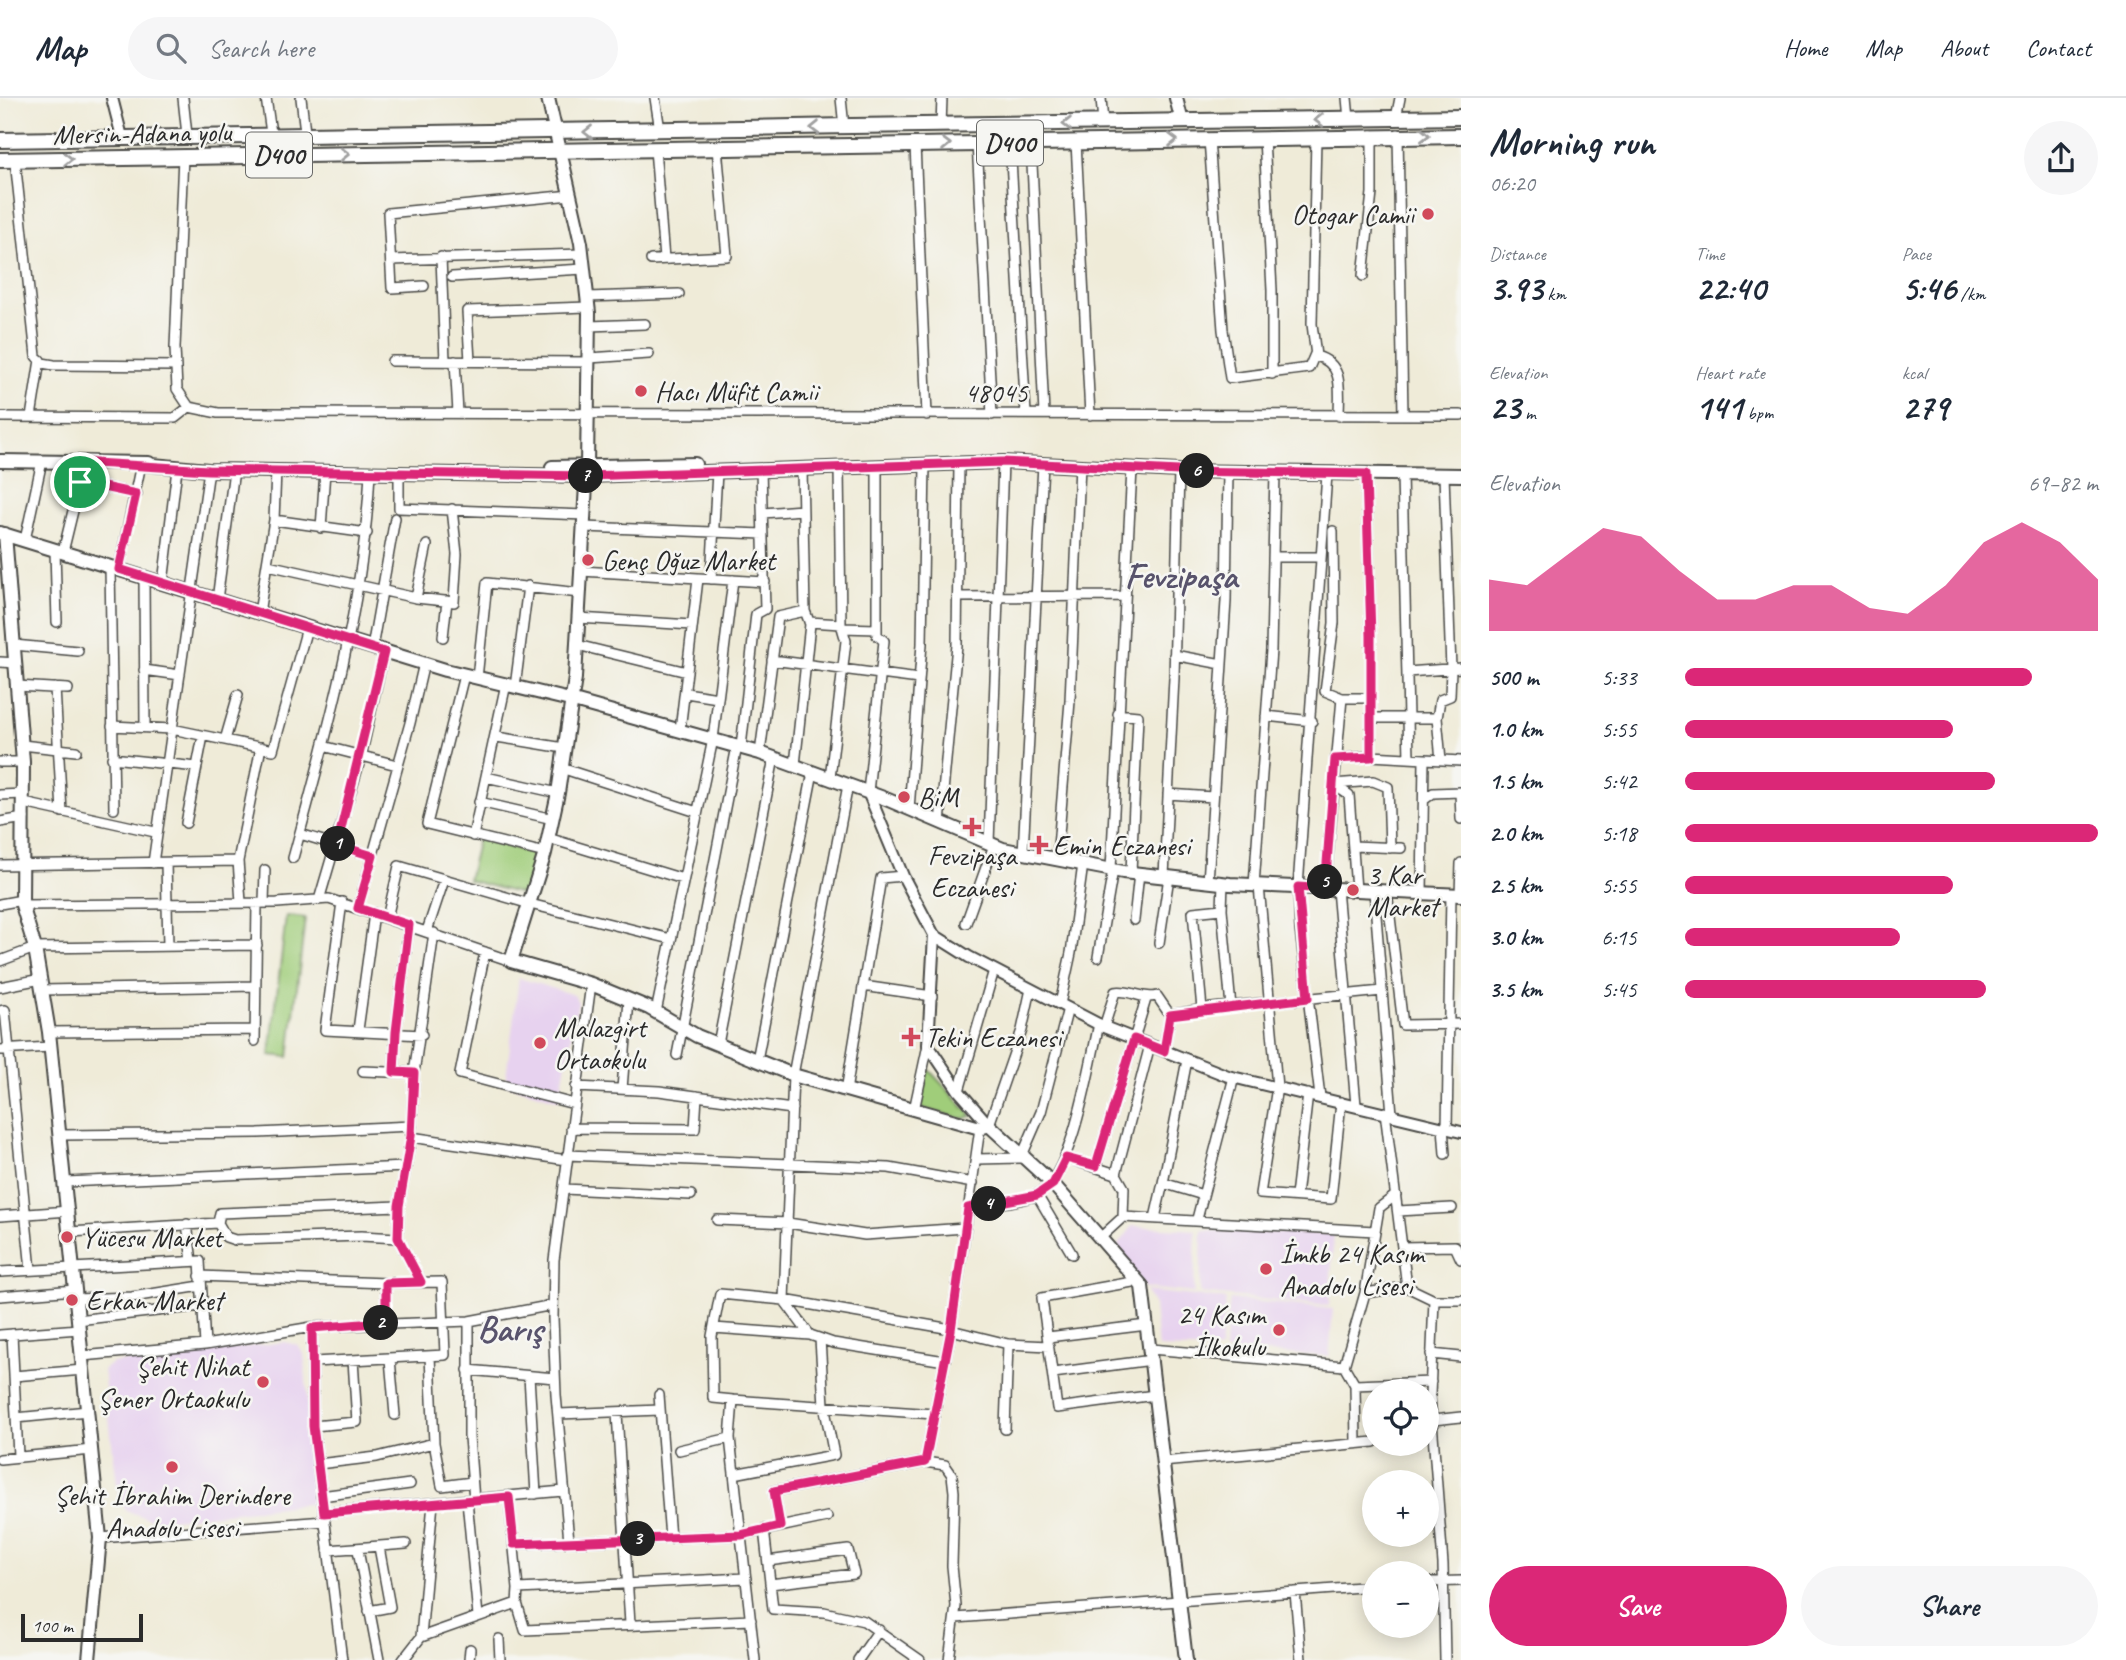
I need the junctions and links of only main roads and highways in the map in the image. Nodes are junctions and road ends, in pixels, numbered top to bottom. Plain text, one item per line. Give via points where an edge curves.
1 (548, 98) edge
2 (1176, 98) edge
3 (1461, 117) edge
4 (1182, 122) junction
5 (554, 132) junction
6 (1461, 136) edge
7 (0, 140) edge
8 (559, 151) junction
9 (7, 160) edge
10 (0, 461) edge
11 (141, 464) junction
12 (877, 465) junction
13 (1080, 465) junction
14 (1461, 468) edge
15 (587, 471) junction
16 (1461, 475) edge
17 (3, 534) edge
18 (570, 700) junction
19 (1457, 894) edge
20 (89, 1660) edge
21 (1186, 1660) edge

1 - 5 main road
2 - 4 main road
3 -> 4 highway, Mersin-Adana yolu / D400
4 -> 5 highway, Mersin-Adana yolu / D400
5 - 7 highway, Mersin-Adana yolu / D400 via 305,132
5 - 8 main road
8 -> 6 highway, Mersin-Adana yolu / D400
9 -> 8 highway, Mersin-Adana yolu / D400
8 - 15 main road via 588,302
10 - 11 main road
11 - 15 main road
11 - 15 main road via 208,470
12 - 13 main road
12 - 15 main road via 717,472
12 - 15 main road via 856,460
13 - 14 main road via 1137,461
13 - 16 main road
15 - 18 main road
17 - 18 main road via 378,650
17 - 20 main road via 23,762 22,902 49,1032 100,1538
18 - 19 main road via 760,753 1023,853 1223,883
18 - 21 main road via 553,819 511,961 591,984 793,1075 984,1126 1053,1184 1142,1286

